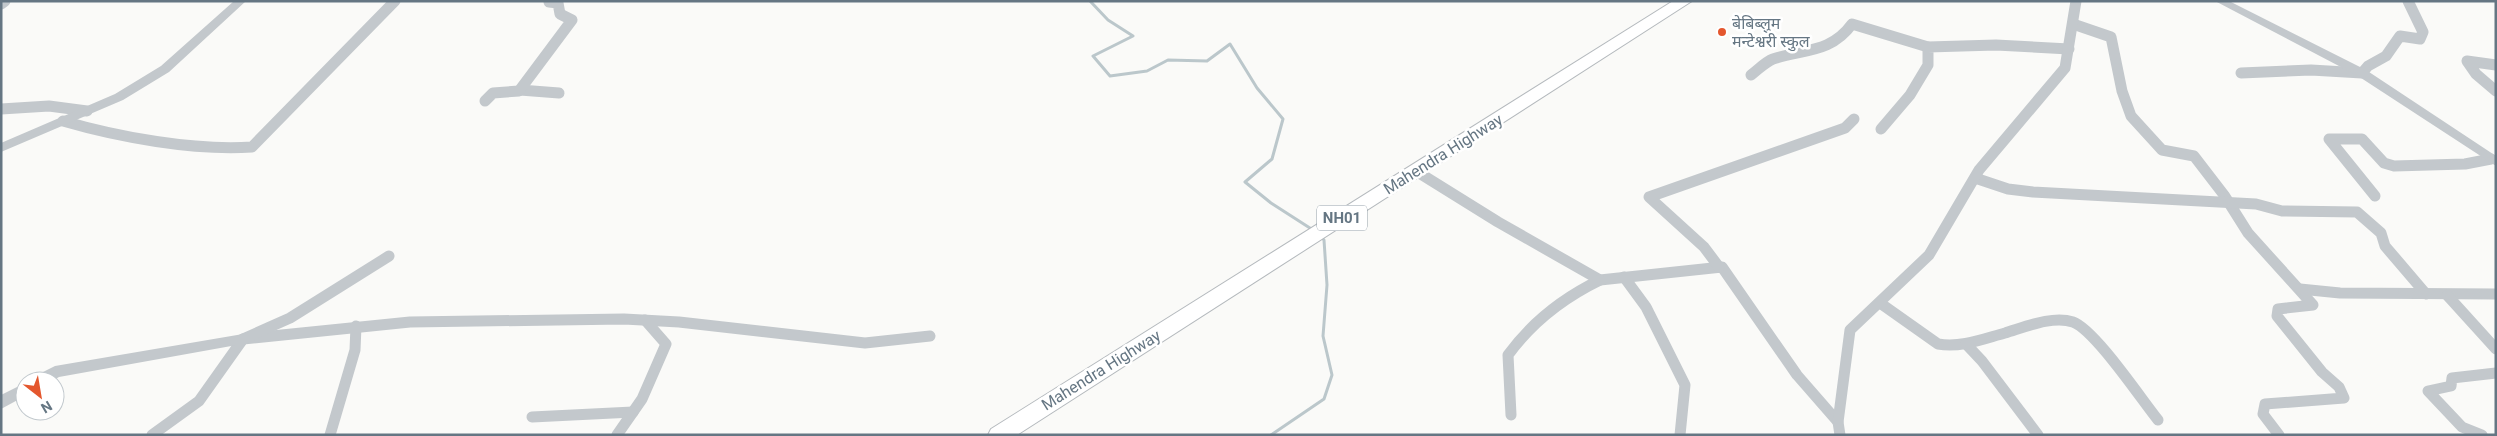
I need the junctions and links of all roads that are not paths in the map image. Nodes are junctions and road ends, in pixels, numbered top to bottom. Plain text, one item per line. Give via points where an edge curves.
1 (5, 1) edge
2 (241, 1) edge
3 (395, 1) edge
4 (1684, 1) edge
5 (2076, 1) edge
6 (2220, 1) edge
7 (2408, 1) edge
8 (549, 2) edge
9 (1, 4) edge
10 (2073, 24) junction
11 (1928, 47) junction
12 (2069, 49) junction
13 (2496, 65) edge
14 (2241, 73) dead end
15 (2362, 73) junction
16 (1750, 75) dead end
17 (520, 90) junction
18 (2496, 91) edge
19 (558, 92) dead end
20 (485, 101) dead end
21 (1, 108) edge
22 (87, 111) junction
23 (1854, 119) dead end
24 (63, 121) junction
25 (1881, 129) dead end
26 (1, 148) edge
27 (2493, 160) edge
28 (1416, 171) junction
29 (1975, 178) junction
30 (2375, 196) dead end
31 (2229, 203) junction
32 (388, 256) dead end
33 (1719, 267) junction
34 (1624, 277) junction
35 (1600, 280) junction
36 (2300, 289) junction
37 (2426, 294) junction
38 (2496, 294) edge
39 (2447, 295) junction
40 (1880, 302) junction
41 (644, 320) junction
42 (356, 326) junction
43 (930, 336) dead end
44 (243, 339) junction
45 (1966, 344) junction
46 (2496, 349) edge
47 (61, 371) edge
48 (2496, 373) edge
49 (15, 395) edge
50 (1, 403) edge
51 (633, 412) junction
52 (1511, 415) dead end
53 (532, 417) dead end
54 (2158, 420) dead end
55 (1838, 422) junction
56 (152, 435) edge
57 (330, 435) edge
58 (617, 435) edge
59 (999, 435) edge
60 (1680, 435) edge
61 (1840, 435) edge
62 (2038, 435) edge
63 (2279, 435) edge
64 (2482, 435) edge

1 - 9 street
2 - 22 street via 165,69 119,97
3 - 24 street via 252,147 234,149 154,140
4 - 28 highway, Mahendra Highway / NH01
5 - 10 street
6 - 15 street
7 - 15 street via 2422,32 2420,39 2400,36 2386,56
8 - 17 street via 558,3 560,14 572,20
10 - 12 street
10 - 31 street via 2111,37 2122,91 2131,116 2162,150 2194,156
11 - 12 street via 1996,45
11 - 16 street via 1852,24 1842,38 1816,49 1771,60
11 - 25 street via 1928,65 1910,94
12 - 29 street via 2065,68
13 - 18 street via 2467,61 2476,74
14 - 15 street via 2311,70
15 - 27 street
17 - 19 street
17 - 20 street via 493,94
21 - 22 street via 49,106
22 - 24 street
23 - 33 street via 1845,128 1649,197 1709,251
24 - 26 street
27 - 30 street via 2394,166 2384,163 2362,139 2329,139
28 - 35 street
28 - 59 highway, Mahendra Highway / NH01
29 - 31 street via 2008,189 2033,192
29 - 40 street via 1929,255
31 - 36 street via 2248,233
31 - 37 street via 2256,204 2282,211 2357,212 2381,233 2385,246
32 - 44 street via 290,318
33 - 34 street
33 - 55 street via 1797,375
34 - 35 street
34 - 60 street via 1646,307 1685,385 1686,396 1678,426
35 - 52 street via 1556,306 1527,332 1508,355
36 - 37 street
36 - 63 street via 2313,305 2278,309 2277,316 2322,372 2339,387 2344,398 2265,404 2263,414
37 - 39 street
38 - 39 street
39 - 46 street
40 - 45 street via 1938,344
40 - 55 street via 1850,330
41 - 42 street via 410,322
41 - 43 street via 688,322 865,343
41 - 51 street via 666,344
42 - 44 street
42 - 57 street via 355,350
44 - 47 street
44 - 56 street via 199,401
45 - 54 street via 2025,327 2074,322 2089,334
45 - 62 street
48 - 64 street via 2452,378 2451,386 2428,391 2462,427
49 - 50 street
51 - 53 street
51 - 58 street
55 - 61 street

